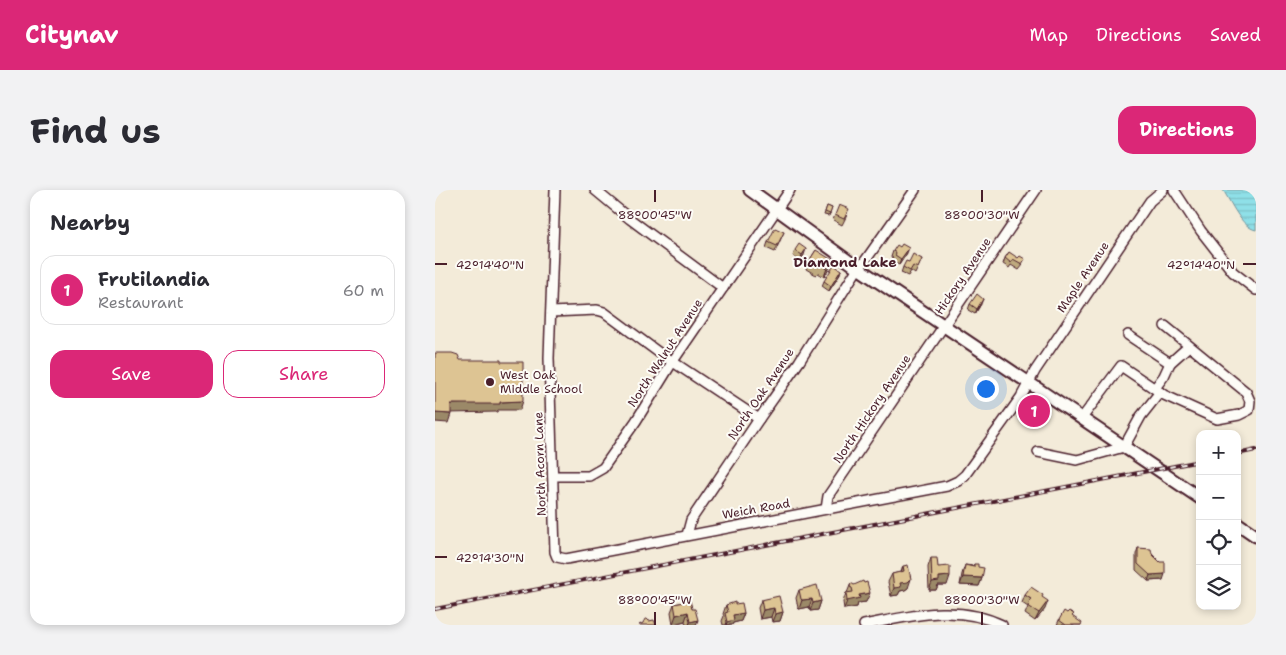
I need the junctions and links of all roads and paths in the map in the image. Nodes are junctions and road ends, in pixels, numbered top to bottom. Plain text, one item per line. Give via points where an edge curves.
1 (555, 190) edge
2 (595, 190) edge
3 (751, 190) edge
4 (790, 190) edge
5 (915, 190) edge
6 (1036, 190) edge
7 (1163, 190) edge
8 (1174, 190) edge
9 (776, 209) junction
10 (858, 268) junction
11 (723, 288) junction
12 (1256, 290) edge
13 (551, 312) junction
14 (944, 326) junction
15 (1165, 326) dead end
16 (1128, 335) dead end
17 (1189, 346) junction
18 (673, 361) junction
19 (1170, 363) junction
20 (1028, 382) junction
21 (1158, 390) junction
22 (1082, 418) junction
23 (759, 419) junction
24 (1124, 447) junction
25 (1038, 452) dead end
26 (553, 476) junction
27 (958, 481) joint
28 (1196, 495) edge
29 (826, 509) junction
30 (1241, 526) edge
31 (687, 535) junction
32 (1256, 536) edge
33 (557, 556) joint
34 (864, 625) edge
35 (1002, 625) edge

1 - 13 street, North Acorn Lane
2 - 11 street
3 - 9 main road
4 - 9 street, North Walnut Avenue
5 - 10 street, North Oak Avenue
6 - 14 street, Hickory Avenue
7 - 20 street, Maple Avenue via 1150,201
8 - 12 street via 1233,272
9 - 10 main road
9 - 11 street, North Walnut Avenue
10 - 14 main road
10 - 23 street, North Oak Avenue
11 - 18 street, North Walnut Avenue
13 - 18 street via 604,312
13 - 26 street, North Acorn Lane via 549,358
14 - 20 main road
14 - 29 street, North Hickory Avenue via 828,496
15 - 17 street
16 - 19 street
17 - 19 street
17 - 21 street via 1246,392 1251,401 1249,410 1217,419
18 - 23 street
18 - 26 street, North Walnut Avenue via 603,468 589,476
19 - 21 street
20 - 22 main road
20 - 27 street, Maple Avenue via 1021,397
21 - 22 street via 1121,366
21 - 24 street
22 - 24 main road
23 - 31 street, North Oak Avenue via 691,520
24 - 25 street via 1077,460
24 - 28 main road
26 - 33 street, North Acorn Lane
27 - 29 street, Weich Road via 947,486
29 - 31 street, Weich Road
30 - 32 main road
31 - 33 street, Weich Road via 566,559
34 - 35 street via 942,612 982,616

